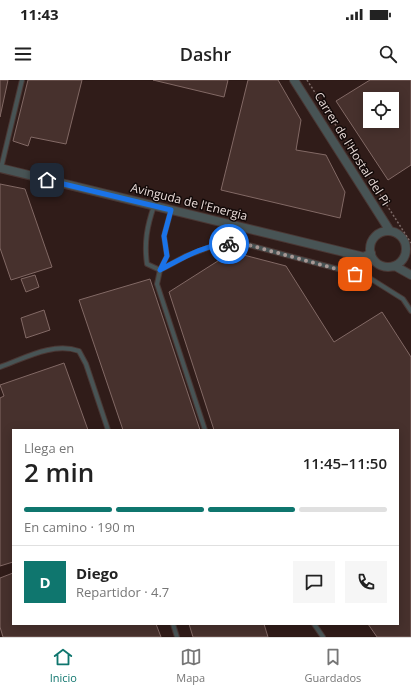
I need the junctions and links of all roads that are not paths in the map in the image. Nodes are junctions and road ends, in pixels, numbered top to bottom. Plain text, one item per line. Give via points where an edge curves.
1 (22, 80) edge
2 (294, 80) edge
3 (0, 168) edge
4 (154, 206) junction
5 (171, 210) junction
6 (390, 231) junction
7 (408, 243) edge
8 (371, 253) junction
9 (411, 257) edge
10 (395, 266) junction
11 (160, 270) junction
12 (411, 275) edge
13 (411, 311) edge
14 (0, 367) edge
15 (108, 429) edge
16 (205, 429) edge
17 (173, 625) edge
18 (315, 625) edge
19 (177, 637) edge
20 (323, 637) edge

1 - 3 lane
2 - 6 street, Carrer de l'Hostal del Pi
3 - 4 street, Avinguda de l'Energia
4 - 5 street, Avinguda de l'Energia
4 - 11 lane via 145,247 147,264
5 - 8 street, Avinguda de l'Energia via 364,257
5 - 11 lane via 164,236 167,256
6 - 7 street via 400,235
6 - 8 street via 374,237 370,247
7 - 9 street
7 - 10 street via 403,259
8 - 10 street via 373,259 383,266
10 - 12 street
11 - 13 lane via 186,256 218,244 245,244 368,277 403,299
11 - 16 lane via 157,284
14 - 15 lane via 58,347 79,351 86,364
17 - 19 lane
18 - 20 lane

